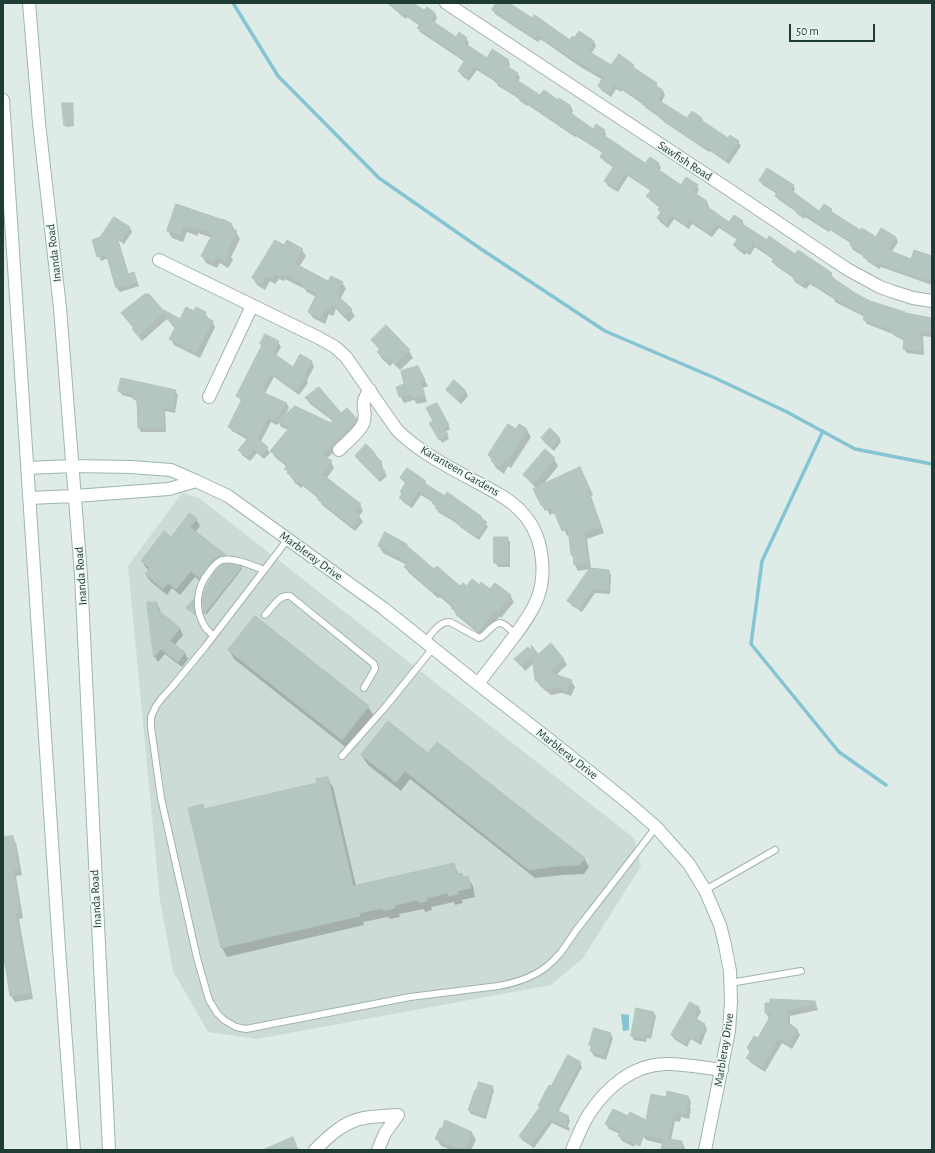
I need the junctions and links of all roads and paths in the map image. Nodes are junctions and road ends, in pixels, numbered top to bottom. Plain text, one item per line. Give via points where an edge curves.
1 (29, 3) edge
2 (446, 3) edge
3 (3, 100) edge
4 (159, 260) dead end
5 (932, 301) edge
6 (252, 306) junction
7 (370, 390) junction
8 (209, 396) dead end
9 (339, 450) dead end
10 (73, 466) junction
11 (27, 468) junction
12 (196, 481) junction
13 (75, 496) junction
14 (29, 498) junction
15 (288, 539) junction
16 (264, 570) junction
17 (265, 615) dead end
18 (516, 634) junction
19 (213, 636) junction
20 (429, 645) junction
21 (478, 684) junction
22 (364, 688) dead end
23 (342, 756) dead end
24 (656, 827) junction
25 (775, 850) dead end
26 (705, 890) junction
27 (801, 971) dead end
28 (730, 983) junction
29 (722, 1070) junction
30 (74, 1150) edge
31 (109, 1150) edge
32 (315, 1150) edge
33 (378, 1150) edge
34 (572, 1150) edge
35 (705, 1150) edge

1 - 10 street, Inanda Road via 39,123 60,308
2 - 5 street, Sawfish Road via 847,269 880,287 913,298
3 - 11 street
4 - 6 street, Karanteen Gardens
6 - 7 street, Karanteen Gardens via 334,347 346,357
6 - 8 street
7 - 9 street via 364,400 364,422
7 - 18 street, Karanteen Gardens via 397,430 408,440 510,501 531,525 542,557 543,577 541,589 528,619
10 - 11 street, Marbleray Drive
10 - 12 street, Marbleray Drive via 171,470
10 - 13 street, Inanda Road
11 - 14 street
12 - 13 street via 169,489
12 - 15 street, Marbleray Drive via 228,496
13 - 14 street
13 - 31 street, Inanda Road
14 - 30 street
15 - 16 lane
15 - 20 street, Marbleray Drive
16 - 19 lane
16 - 19 lane via 247,563 222,560 205,577 198,601 205,627
17 - 22 lane via 282,597 290,596 374,664 375,669
18 - 20 lane via 499,623 479,638 446,622 440,625
18 - 21 street, Karanteen Gardens
19 - 24 lane via 156,706 151,717 151,727 161,798 197,958 209,1000 220,1017 236,1027 246,1029 410,997 498,986 524,979 546,967 559,956
20 - 21 street, Marbleray Drive
20 - 23 lane
21 - 24 street, Marbleray Drive
24 - 26 street, Marbleray Drive via 688,864
25 - 26 lane
26 - 28 street, Marbleray Drive via 720,925 730,971
27 - 28 lane
28 - 29 street, Marbleray Drive via 729,1031
29 - 34 street via 666,1063 634,1071 612,1086 600,1099 588,1115
29 - 35 street, Marbleray Drive
32 - 33 street via 345,1124 363,1118 398,1114 385,1132

